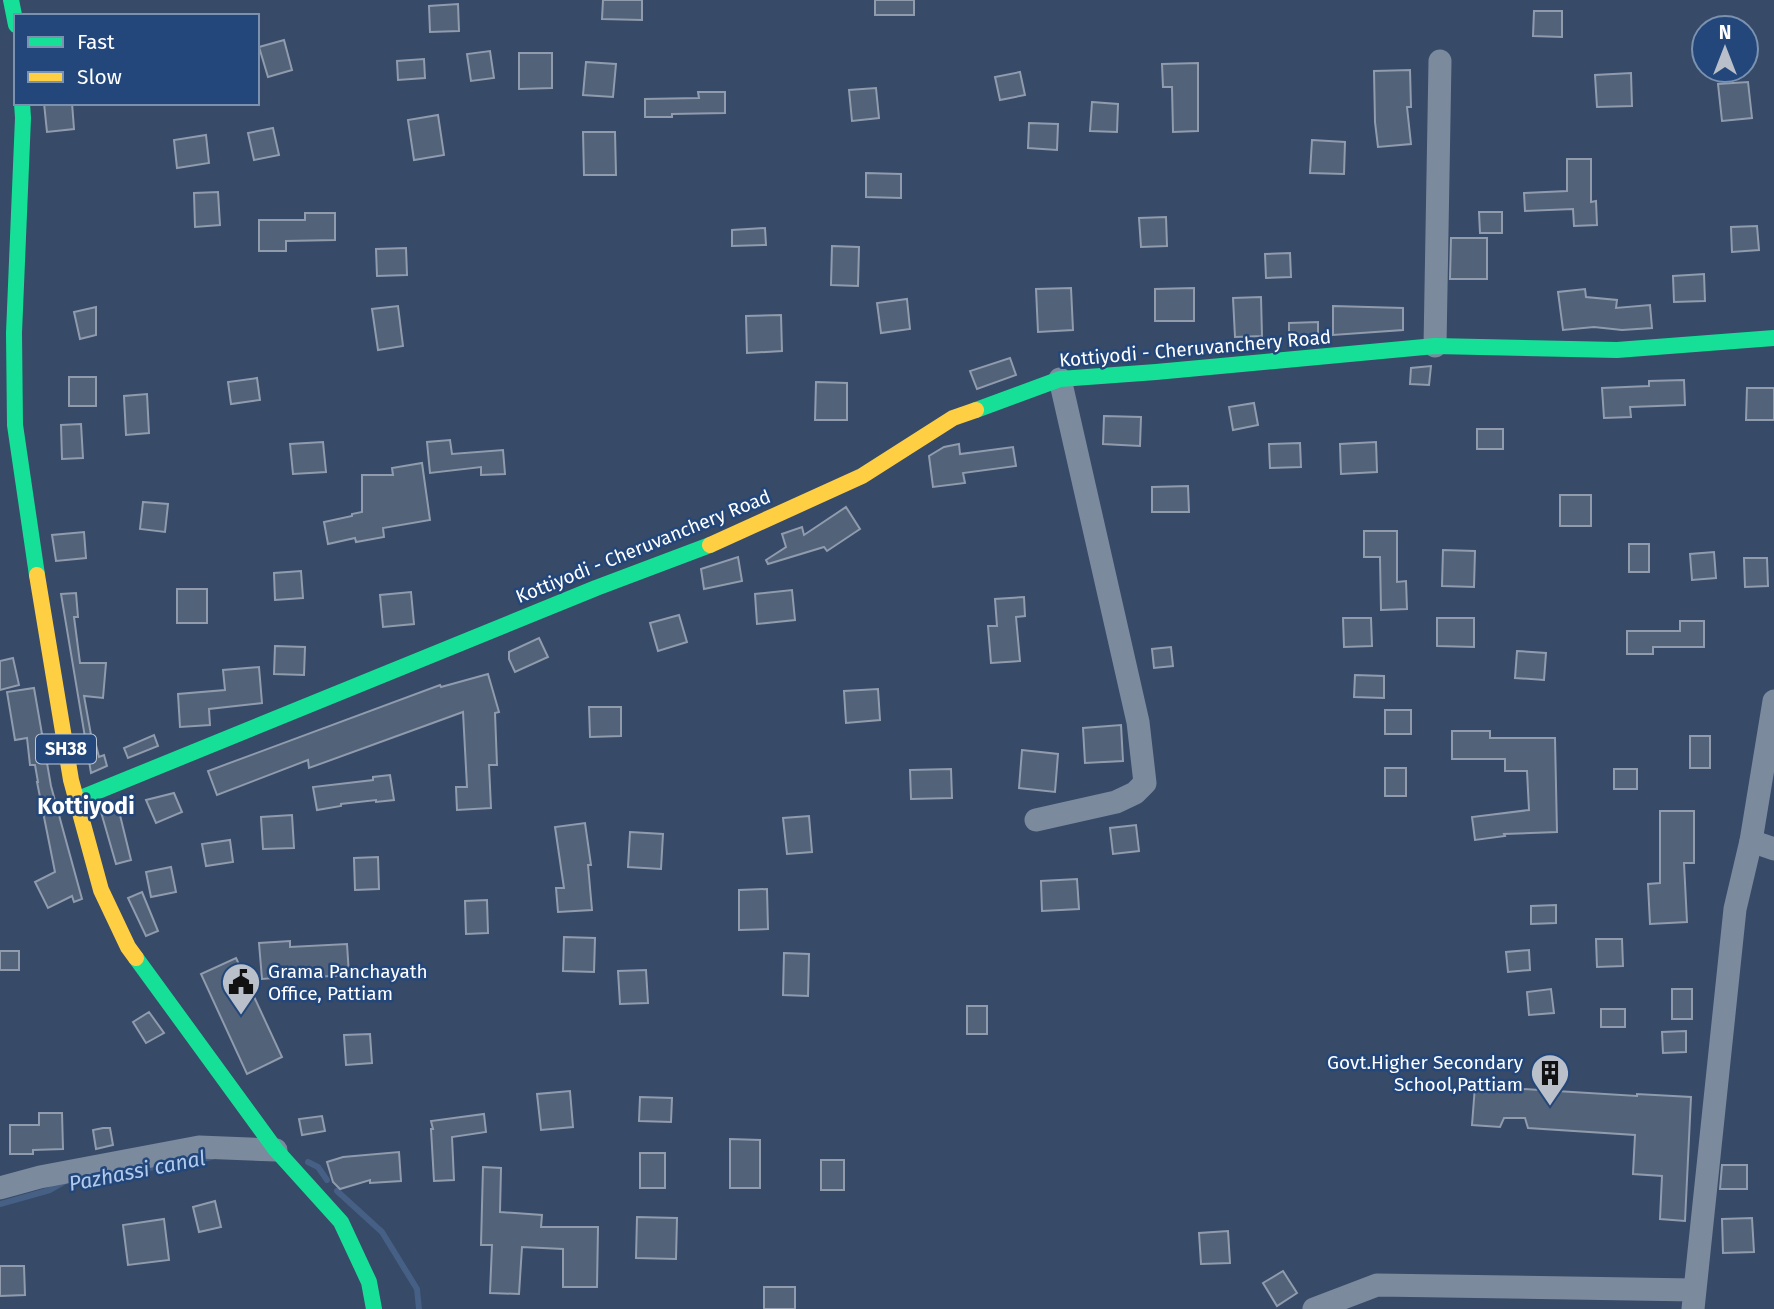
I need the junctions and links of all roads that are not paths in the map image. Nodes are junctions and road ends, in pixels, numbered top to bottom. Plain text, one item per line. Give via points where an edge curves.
1 (1440, 61) dead end
2 (22, 105) edge
3 (1774, 338) edge
4 (1435, 346) junction
5 (1060, 379) junction
6 (1774, 701) edge
7 (76, 800) junction
8 (1036, 820) dead end
9 (1751, 841) junction
10 (1774, 849) edge
11 (276, 1150) junction
12 (0, 1188) edge
13 (1694, 1300) edge
14 (374, 1309) edge
15 (1314, 1309) edge

1 - 4 street
2 - 7 main road, SH38 via 15,425
3 - 4 main road, Kottiyodi - Cheruvanchery Road via 1617,350
4 - 5 main road, Kottiyodi - Cheruvanchery Road
5 - 7 main road, Kottiyodi - Cheruvanchery Road via 953,418 862,476 724,540 596,587
5 - 8 street via 1138,722 1145,783 1116,802
6 - 9 street
7 - 11 main road, SH38 via 101,890 128,947
9 - 10 street
9 - 13 street via 1735,909
11 - 12 street via 199,1147
11 - 14 main road, SH38 via 341,1222 369,1282
13 - 15 street via 1377,1285

